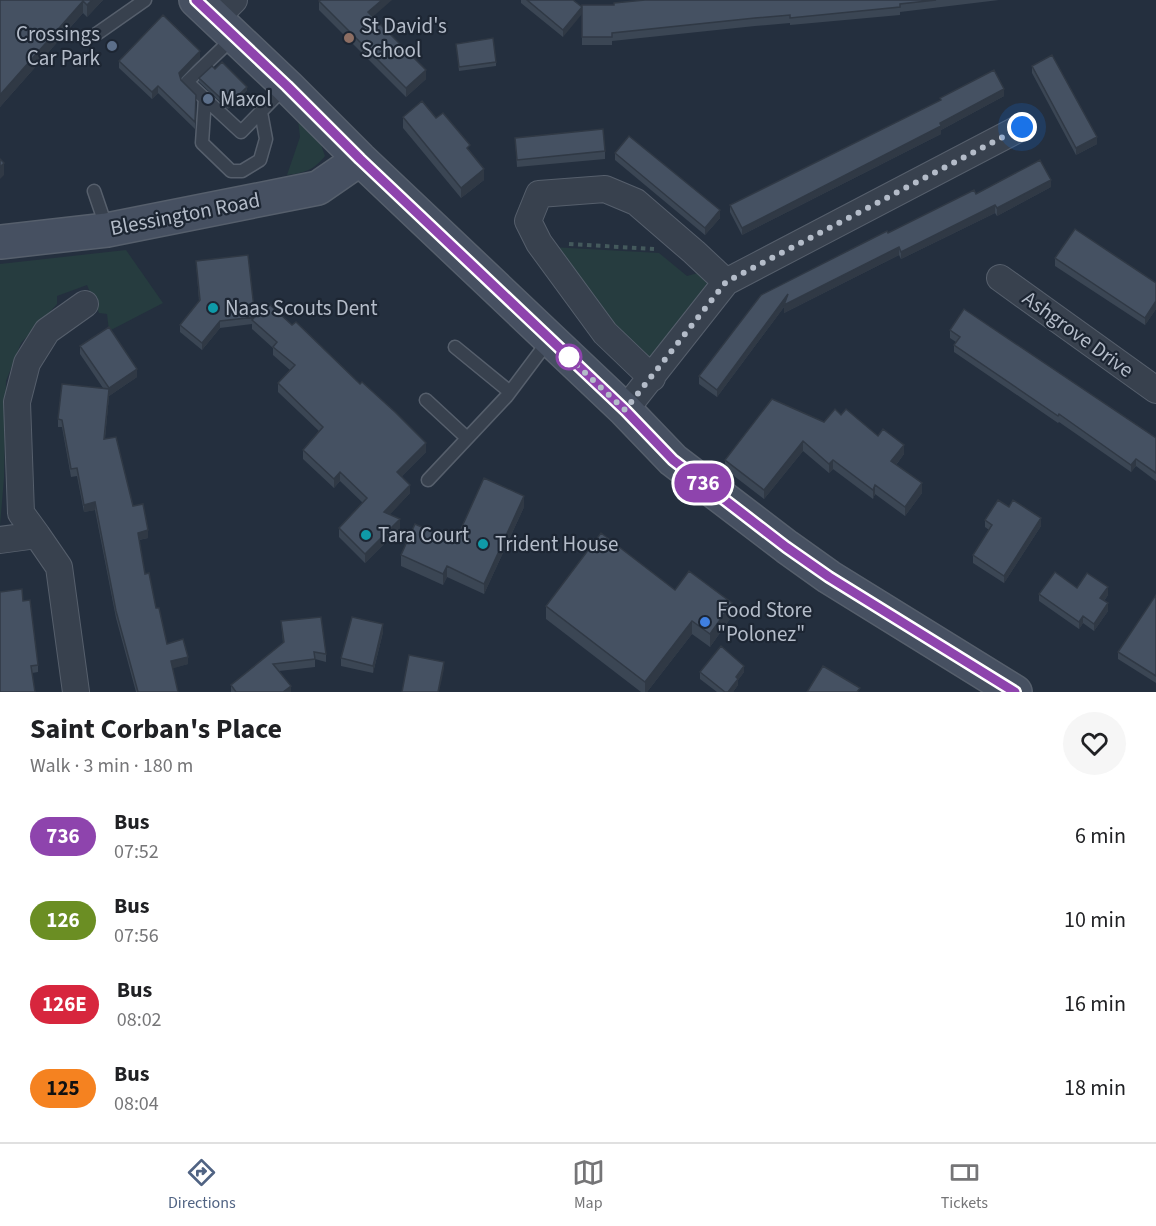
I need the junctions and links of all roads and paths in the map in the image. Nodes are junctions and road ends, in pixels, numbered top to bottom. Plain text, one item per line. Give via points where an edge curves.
1 (145, 0) edge
2 (220, 14) edge
3 (95, 35) dead end
4 (287, 86) junction
5 (205, 98) junction
6 (261, 112) junction
7 (1022, 127) dead end
8 (360, 159) junction
9 (94, 191) dead end
10 (107, 230) junction
11 (0, 242) edge
12 (539, 243) junction
13 (694, 252) junction
14 (1000, 278) dead end
15 (726, 282) junction
16 (85, 304) dead end
17 (550, 339) junction
18 (456, 347) dead end
19 (652, 378) junction
20 (1153, 381) edge
21 (510, 392) junction
22 (426, 400) dead end
23 (625, 410) junction
24 (467, 438) junction
25 (428, 480) dead end
26 (37, 535) junction
27 (0, 540) edge
28 (76, 692) edge
29 (1015, 692) edge

1 - 3 lane
2 - 4 main road
2 - 5 lane via 187,82
4 - 6 lane
4 - 8 main road
5 - 6 lane via 241,132
5 - 6 lane via 202,143 231,171 242,171 260,160 266,139
7 - 15 street
8 - 10 main road, Blessington Road via 318,188
8 - 17 main road
9 - 10 lane
10 - 11 main road, Blessington Road
12 - 13 path
12 - 13 street via 528,221 539,195 605,189 636,202
12 - 19 street via 605,333
13 - 15 street
14 - 20 street, Ashgrove Drive
15 - 19 street
16 - 26 street via 47,332 27,363 17,402 21,513
17 - 21 lane
17 - 23 main road
18 - 21 lane
19 - 23 street
21 - 24 lane
22 - 24 lane
23 - 29 main road via 673,460 786,547
24 - 25 lane
26 - 27 street
26 - 28 street via 59,567

